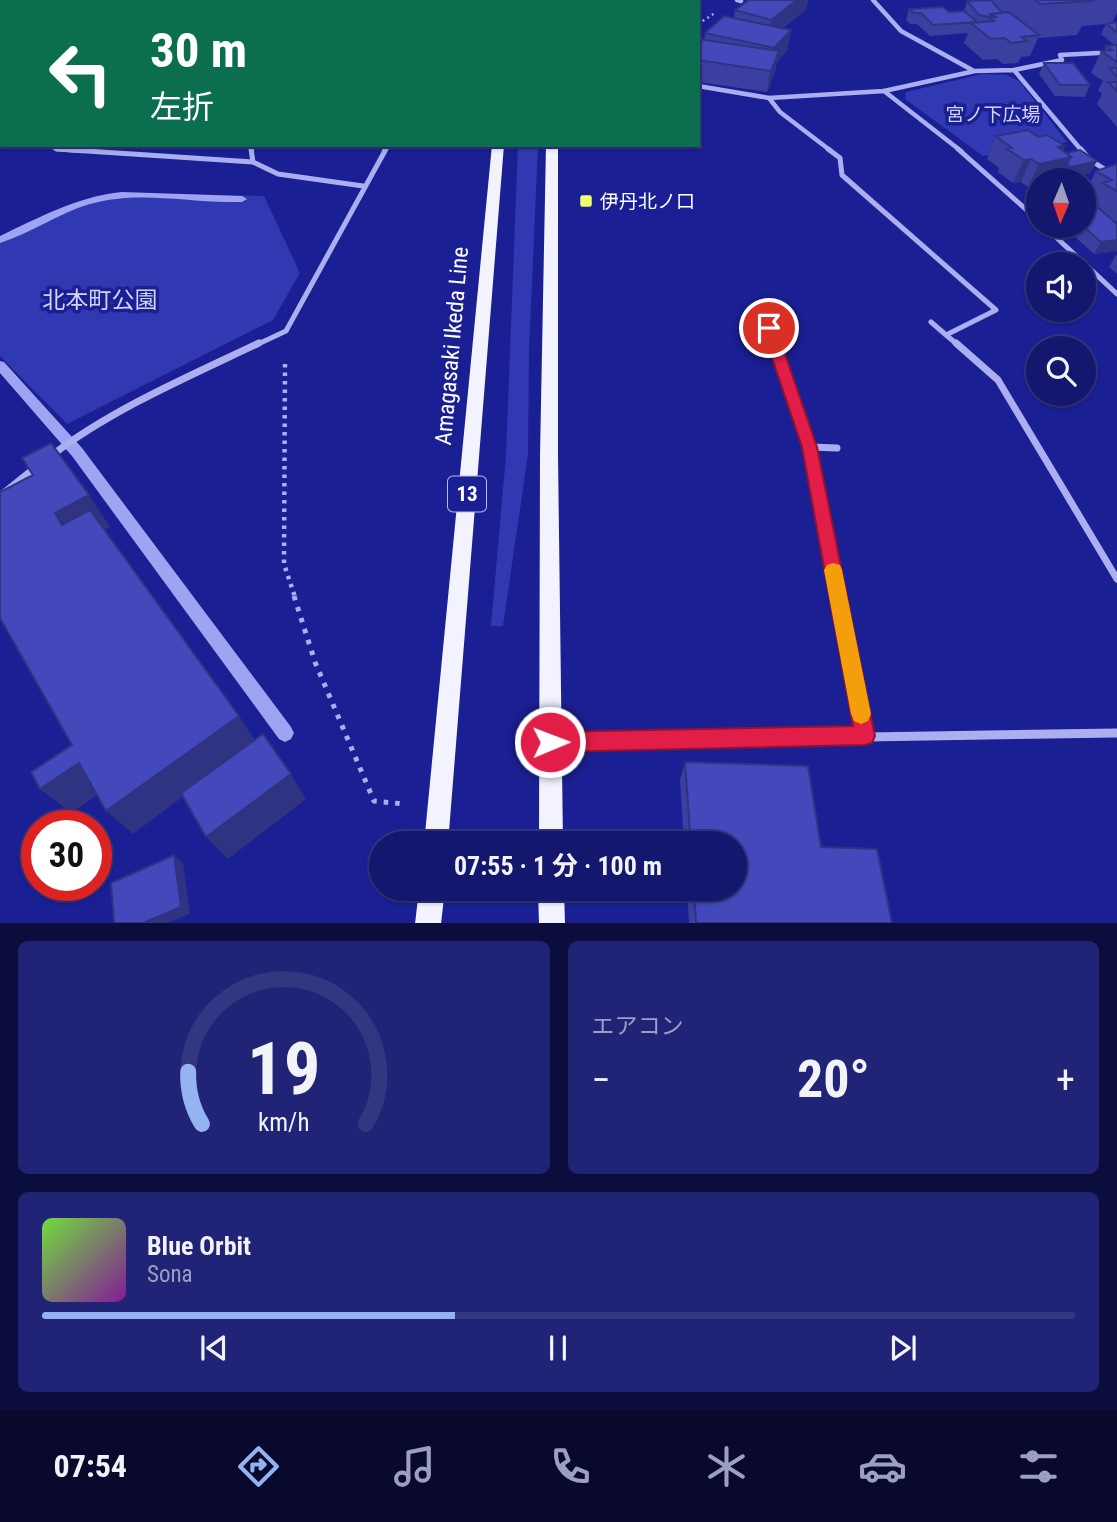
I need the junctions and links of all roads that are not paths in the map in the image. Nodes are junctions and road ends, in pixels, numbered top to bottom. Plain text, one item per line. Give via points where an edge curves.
1 (873, 0) edge
2 (1117, 52) edge
3 (1014, 69) junction
4 (975, 72) junction
5 (700, 86) edge
6 (884, 91) junction
7 (769, 98) junction
8 (54, 147) edge
9 (251, 147) edge
10 (387, 147) edge
11 (498, 147) edge
12 (552, 147) edge
13 (253, 162) junction
14 (1117, 177) edge
15 (363, 186) junction
16 (1026, 209) edge
17 (1057, 238) edge
18 (1117, 294) edge
19 (930, 322) dead end
20 (769, 328) dead end
21 (946, 335) junction
22 (810, 447) junction
23 (837, 448) dead end
24 (48, 458) edge
25 (39, 465) edge
26 (0, 496) edge
27 (1117, 579) edge
28 (1117, 733) edge
29 (865, 736) junction
30 (550, 742) junction
31 (437, 831) edge
32 (551, 831) edge
33 (431, 901) edge
34 (551, 901) edge
35 (428, 923) edge
36 (552, 923) edge

1 - 4 street via 901,31
2 - 3 street via 1060,55 1062,60
3 - 4 street
3 - 14 street via 1090,160
4 - 6 street
5 - 7 street
6 - 7 street
6 - 16 street via 980,166
7 - 21 street via 780,112 840,158 842,175 996,310
8 - 13 street
9 - 13 street
10 - 15 street
11 - 31 main road, Amagasaki Ikeda Line / 13
12 - 30 main road
13 - 15 street via 278,174
15 - 24 street via 286,331 175,383
17 - 18 street
19 - 21 street
20 - 22 street
21 - 27 street via 998,380
22 - 23 street
22 - 29 street
25 - 26 street
28 - 29 street
29 - 30 street
30 - 32 main road
33 - 35 main road
34 - 36 main road

